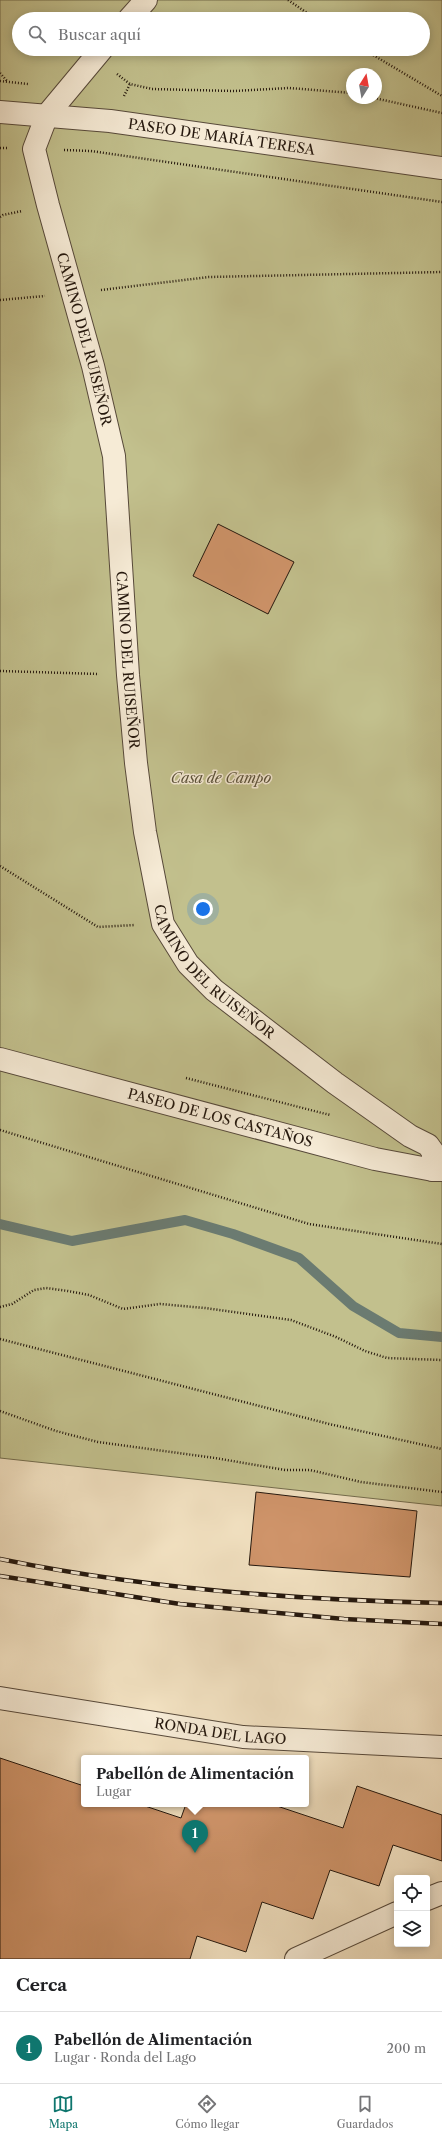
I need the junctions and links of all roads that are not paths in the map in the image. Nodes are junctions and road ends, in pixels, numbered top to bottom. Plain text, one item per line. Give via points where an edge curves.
1 (146, 0) edge
2 (135, 12) edge
3 (96, 56) edge
4 (0, 112) edge
5 (47, 115) junction
6 (442, 168) edge
7 (0, 1059) edge
8 (438, 1170) edge
9 (0, 1698) edge
10 (442, 1747) edge
11 (442, 1893) edge
12 (430, 1899) edge
13 (394, 1914) edge
14 (296, 1959) edge

1 - 2 street
3 - 5 street
4 - 5 street, PASEO DE MARÍA TERESA
5 - 6 street, PASEO DE MARÍA TERESA via 110,121
5 - 8 street, CAMINO DEL RUISEÑOR via 34,148 93,366 114,456 128,675 145,832 163,924 188,964 214,990 335,1083 410,1136 428,1145 434,1152
7 - 8 street, PASEO DE LOS CASTAÑOS via 375,1159
9 - 10 street, RONDA DEL LAGO via 243,1737
11 - 12 street
13 - 14 street

